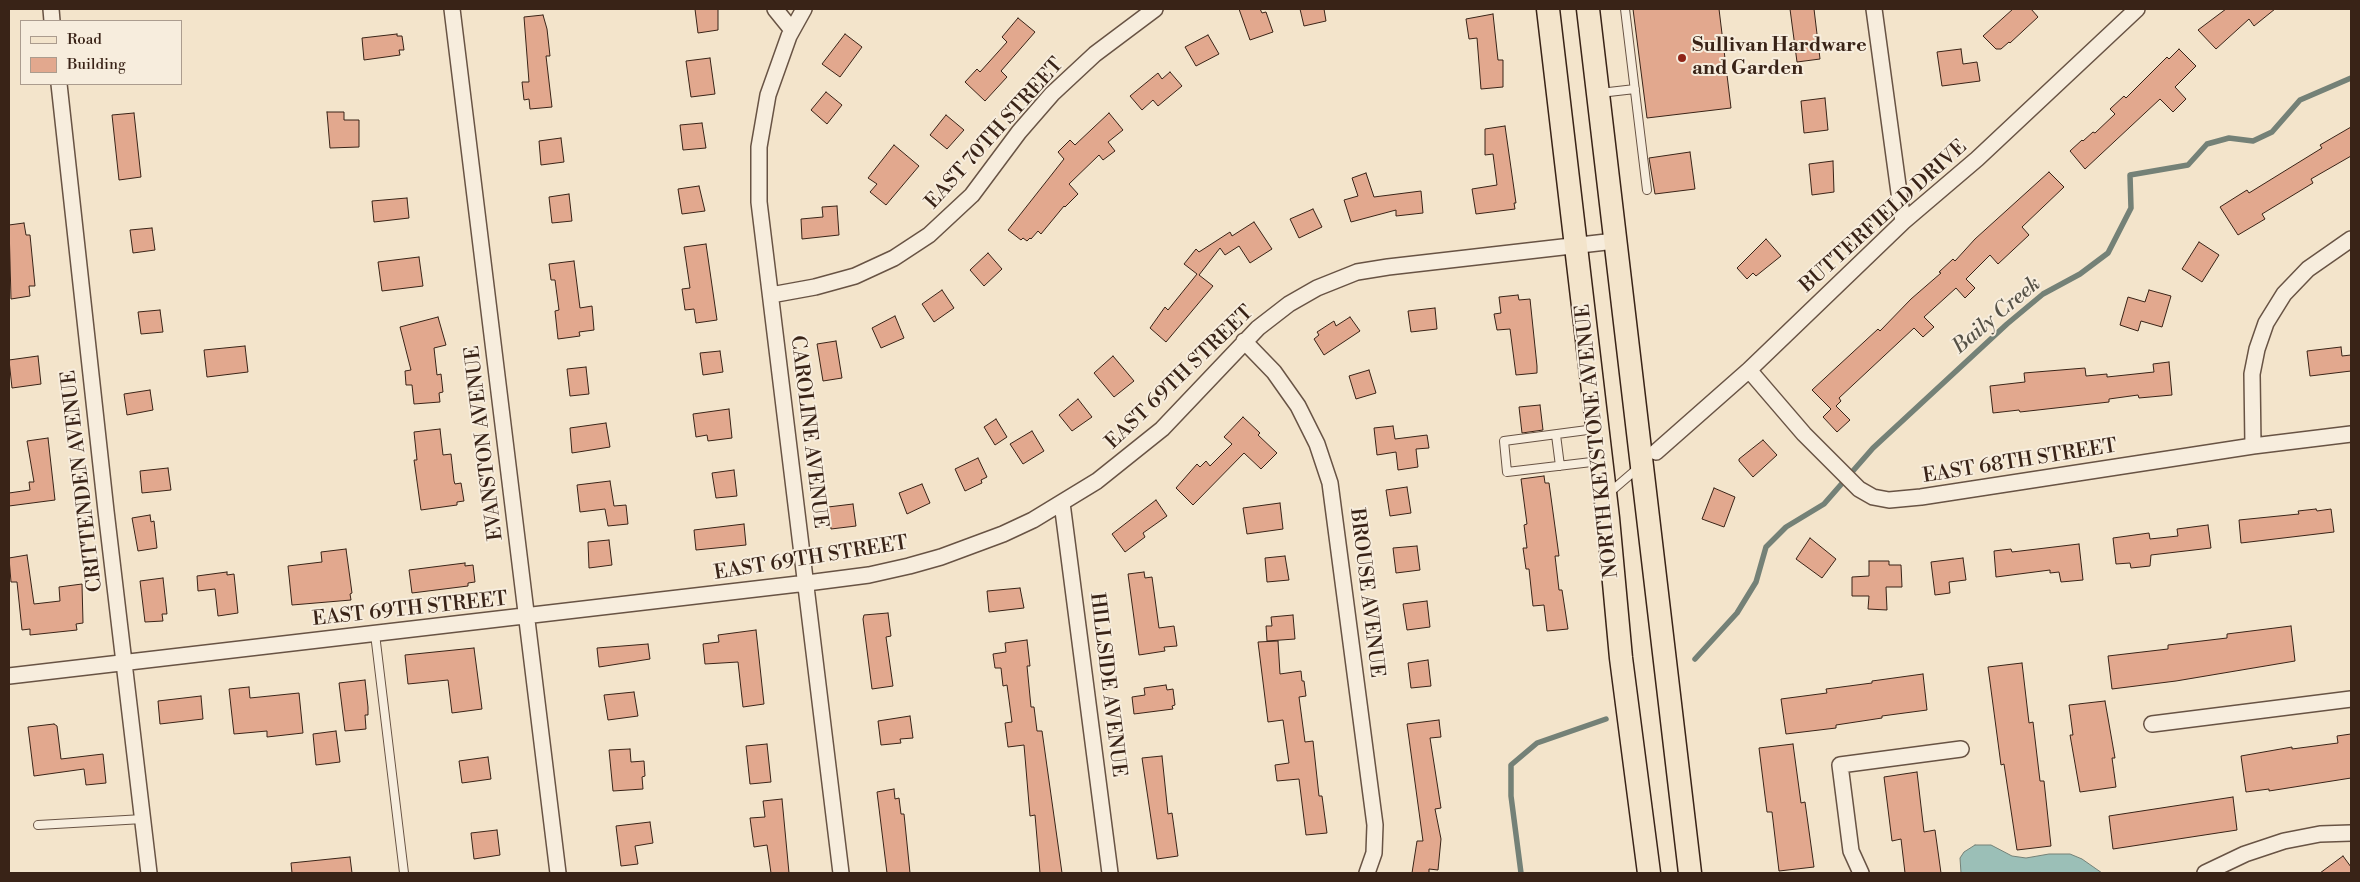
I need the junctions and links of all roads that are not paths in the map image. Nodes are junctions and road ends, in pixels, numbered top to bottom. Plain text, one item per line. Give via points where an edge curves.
1 (452, 9) edge
2 (775, 9) edge
3 (804, 9) edge
4 (1155, 9) edge
5 (1548, 9) edge
6 (1588, 9) edge
7 (1625, 9) edge
8 (1874, 9) edge
9 (2136, 9) edge
10 (792, 30) junction
11 (59, 85) edge
12 (1634, 88) junction
13 (1598, 93) junction
14 (1646, 190) dead end
15 (1903, 222) junction
16 (2351, 239) edge
17 (1615, 241) junction
18 (1576, 245) junction
19 (771, 295) junction
20 (1244, 341) junction
21 (1749, 370) junction
22 (1597, 429) junction
23 (2351, 434) edge
24 (1556, 435) junction
25 (2254, 446) junction
26 (1649, 459) junction
27 (1601, 461) junction
28 (1560, 466) junction
29 (1605, 496) junction
30 (1062, 502) junction
31 (807, 583) junction
32 (526, 617) junction
33 (375, 634) junction
34 (124, 662) junction
35 (9, 676) edge
36 (2351, 699) edge
37 (2152, 724) dead end
38 (1962, 749) dead end
39 (143, 819) junction
40 (38, 825) dead end
41 (2351, 833) edge
42 (149, 873) edge
43 (404, 873) edge
44 (558, 873) edge
45 (841, 873) edge
46 (1110, 873) edge
47 (1367, 873) edge
48 (1649, 873) edge
49 (1690, 873) edge
50 (1861, 873) edge
51 (2206, 873) edge

1 - 32 street, EVANSTON AVENUE
2 - 10 street
3 - 10 street, CAROLINE AVENUE
4 - 19 street, EAST 70TH STREET via 1095,54 1052,94 977,188 929,235 894,258 855,276
5 - 18 main road, NORTH KEYSTONE AVENUE
6 - 13 main road, NORTH KEYSTONE AVENUE
7 - 12 lane
8 - 15 street
9 - 15 street, BUTTERFIELD DRIVE via 1977,159
10 - 19 street, CAROLINE AVENUE via 770,87 759,148 759,202
11 - 34 street, CRITTENDEN AVENUE
12 - 13 lane
12 - 14 lane
13 - 17 main road, NORTH KEYSTONE AVENUE
15 - 21 street, BUTTERFIELD DRIVE
16 - 25 street via 2308,269 2284,294 2266,323 2252,374
17 - 18 street, EAST 69TH STREET
17 - 26 main road, NORTH KEYSTONE AVENUE
18 - 20 street, EAST 69TH STREET via 1357,272 1302,296 1276,313
18 - 22 main road, NORTH KEYSTONE AVENUE
19 - 31 street, CAROLINE AVENUE
20 - 30 street, EAST 69TH STREET via 1150,440 1111,471
20 - 47 street, BROUSE AVENUE via 1274,372 1298,406 1318,444 1332,491 1375,825 1374,853
21 - 25 street, EAST 68TH STREET via 1858,490 1889,500
21 - 26 street, BUTTERFIELD DRIVE
22 - 24 lane
22 - 27 main road, NORTH KEYSTONE AVENUE
23 - 25 street, EAST 68TH STREET
24 - 28 lane
24 - 28 lane via 1504,441 1507,472
26 - 29 lane
26 - 49 main road, NORTH KEYSTONE AVENUE via 1660,630
27 - 28 lane
27 - 29 main road, NORTH KEYSTONE AVENUE
29 - 48 main road, NORTH KEYSTONE AVENUE
30 - 31 street, EAST 69TH STREET via 1003,534 941,558 869,575
30 - 46 street, HILLSIDE AVENUE
31 - 32 street, EAST 69TH STREET
31 - 45 street, CAROLINE AVENUE
32 - 33 street, EAST 69TH STREET
32 - 44 street, EVANSTON AVENUE
33 - 34 street, EAST 69TH STREET
33 - 43 lane
34 - 35 street, EAST 69TH STREET
34 - 39 street, CRITTENDEN AVENUE
36 - 37 street
38 - 50 street via 1840,765 1850,843
39 - 40 lane
39 - 42 street, CRITTENDEN AVENUE
41 - 51 street via 2320,834 2284,841

